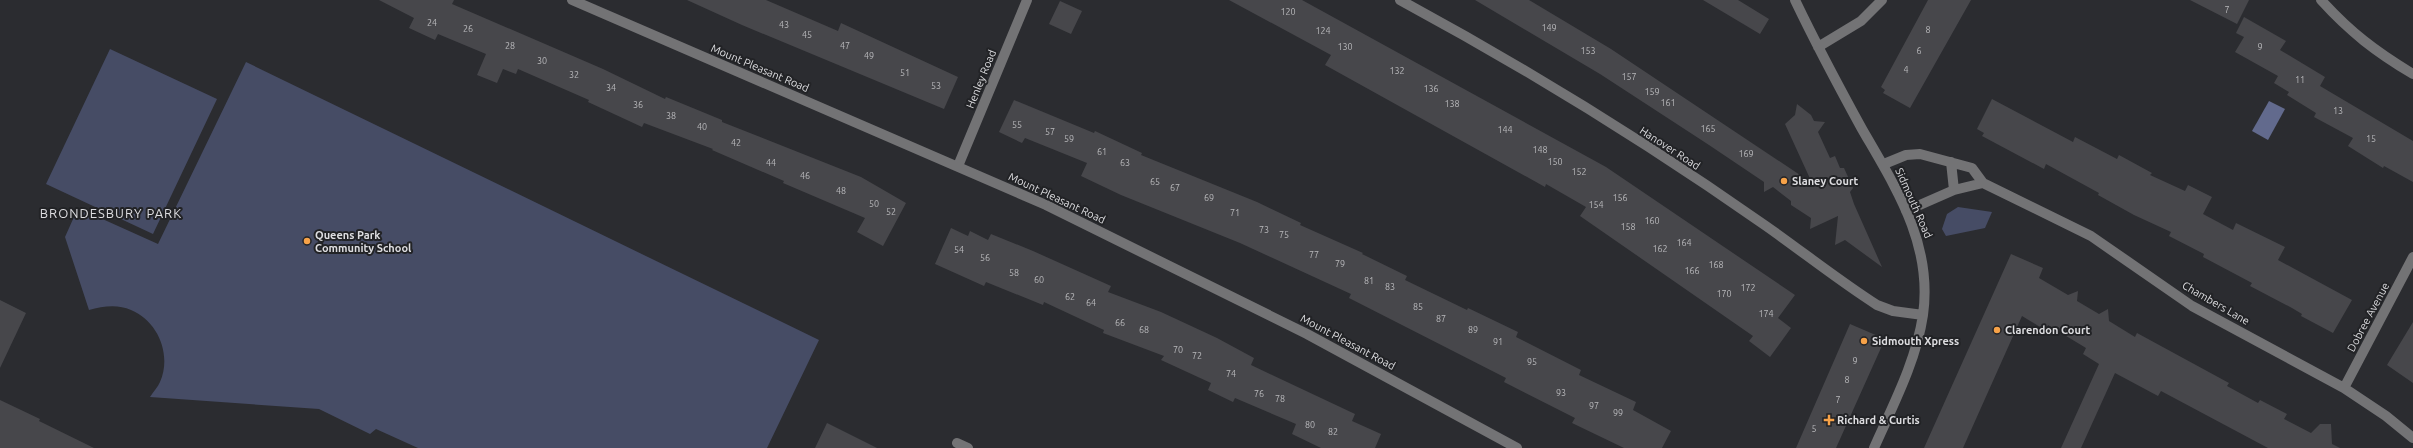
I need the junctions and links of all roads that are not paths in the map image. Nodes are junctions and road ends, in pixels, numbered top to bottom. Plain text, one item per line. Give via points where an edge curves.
1 (572, 0) edge
2 (1027, 0) edge
3 (1400, 0) edge
4 (1795, 0) edge
5 (1882, 0) edge
6 (2321, 0) edge
7 (1818, 47) junction
8 (2413, 74) edge
9 (1951, 162) junction
10 (1884, 164) junction
11 (958, 166) junction
12 (1983, 183) junction
13 (1954, 190) junction
14 (1906, 211) junction
15 (2413, 257) edge
16 (1923, 315) junction
17 (2344, 388) junction
18 (2413, 438) edge
19 (957, 443) dead end
20 (968, 448) edge
21 (1517, 448) edge
22 (1874, 448) edge

1 - 11 street, Mount Pleasant Road
2 - 11 street, Henley Road
3 - 16 street, Hanover Road via 1464,34 1635,138 1766,225 1877,305 1893,311
4 - 7 street, Sidmouth Road
5 - 7 street via 1861,21
6 - 8 street via 2343,24 2380,55
7 - 10 street, Sidmouth Road
9 - 10 street, Chambers Lane via 1920,154 1906,155
9 - 12 street, Chambers Lane via 1972,168
9 - 13 street
10 - 14 street, Sidmouth Road
11 - 21 street, Mount Pleasant Road via 1046,205 1307,334
12 - 13 street
12 - 17 street, Chambers Lane via 2091,236 2192,306
13 - 14 street
14 - 16 street, Sidmouth Road via 1923,257
15 - 17 street, Dobree Avenue
16 - 22 street, Sidmouth Road via 1906,378
17 - 18 street, Chambers Lane
19 - 20 street

